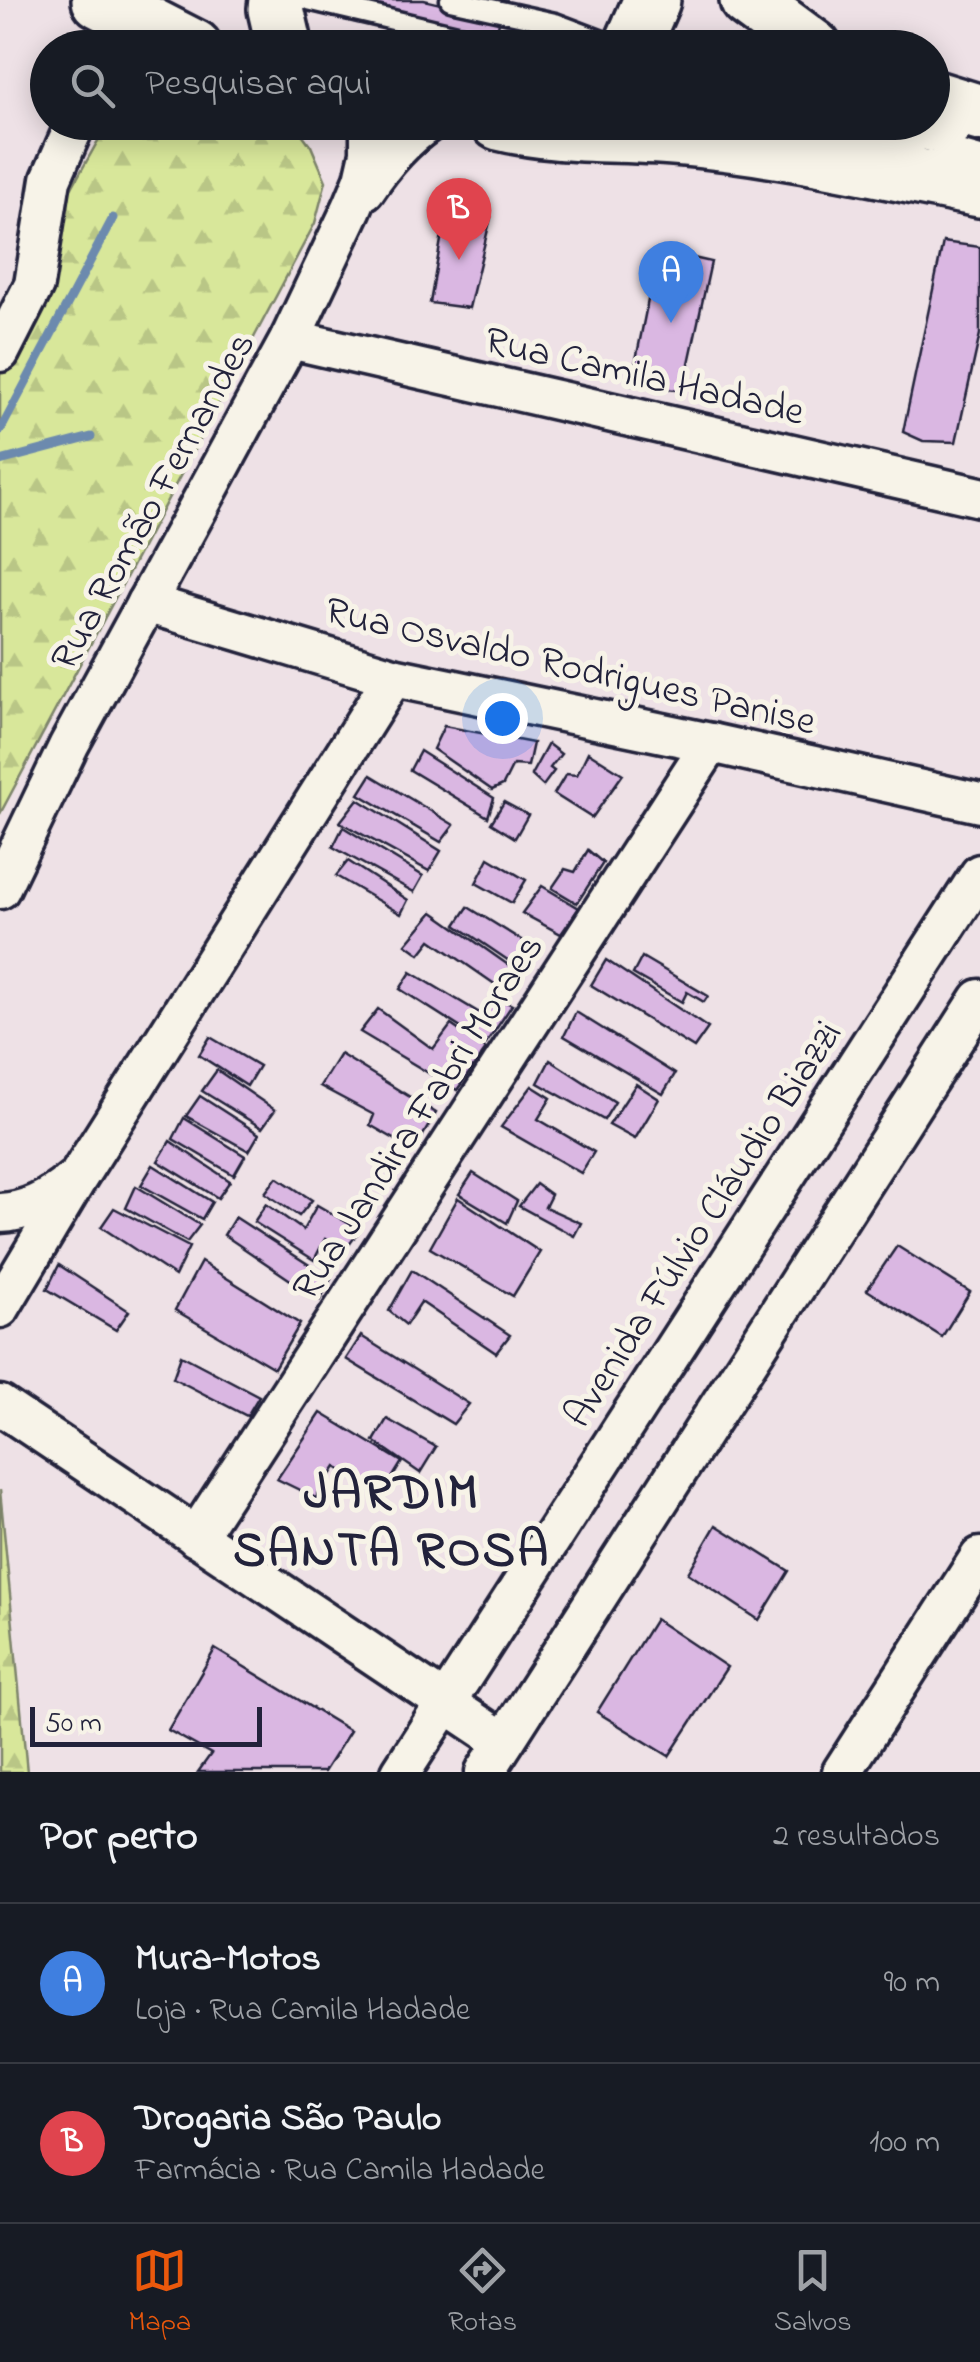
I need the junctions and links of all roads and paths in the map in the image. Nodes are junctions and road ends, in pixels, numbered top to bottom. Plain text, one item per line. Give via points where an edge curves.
1 (277, 0) edge
2 (308, 0) edge
3 (450, 0) edge
4 (612, 0) edge
5 (652, 0) edge
6 (748, 0) edge
7 (281, 30) edge
8 (436, 30) edge
9 (574, 30) edge
10 (618, 30) edge
11 (639, 30) edge
12 (789, 30) edge
13 (950, 104) edge
14 (980, 113) edge
15 (950, 124) edge
16 (980, 130) edge
17 (950, 131) edge
18 (980, 139) edge
19 (68, 140) edge
20 (370, 140) edge
21 (405, 140) edge
22 (704, 140) edge
23 (879, 140) edge
24 (924, 140) edge
25 (980, 156) edge
26 (980, 173) edge
27 (980, 188) edge
28 (352, 208) junction
29 (290, 339) junction
30 (0, 352) edge
31 (980, 497) edge
32 (146, 603) junction
33 (393, 677) junction
34 (710, 743) junction
35 (980, 803) edge
36 (980, 874) edge
37 (0, 888) edge
38 (980, 999) edge
39 (78, 1176) junction
40 (0, 1212) edge
41 (0, 1308) edge
42 (0, 1405) edge
43 (196, 1537) junction
44 (979, 1563) edge
45 (444, 1703) junction
46 (494, 1757) edge
47 (400, 1772) edge
48 (842, 1772) edge

1 - 7 main road
2 - 8 lane
3 - 9 lane
4 - 10 main road
5 - 11 main road
6 - 12 main road
13 - 14 main road
15 - 16 lane
17 - 18 lane
19 - 30 street via 51,179 34,286
20 - 28 street, Rua Romão Fernandes
21 - 28 street, Rua Romão Fernandes
22 - 27 main road
23 - 26 lane
24 - 25 lane
28 - 29 street, Rua Romão Fernandes
29 - 31 street, Rua Camila Hadade
29 - 32 street, Rua Romão Fernandes
32 - 33 street, Rua Osvaldo Rodrigues Panise
32 - 37 street, Rua Romão Fernandes
33 - 34 street, Rua Osvaldo Rodrigues Panise
33 - 39 street
34 - 35 street, Rua Osvaldo Rodrigues Panise
34 - 43 street, Rua Jandira Fabri Moraes
36 - 45 street, Avenida Fúlvio Cláudio Biazzi
38 - 46 street
39 - 40 street via 41,1203
39 - 41 street
42 - 43 street
43 - 45 street
44 - 48 street
45 - 46 street
45 - 47 street, Avenida Fúlvio Cláudio Biazzi

